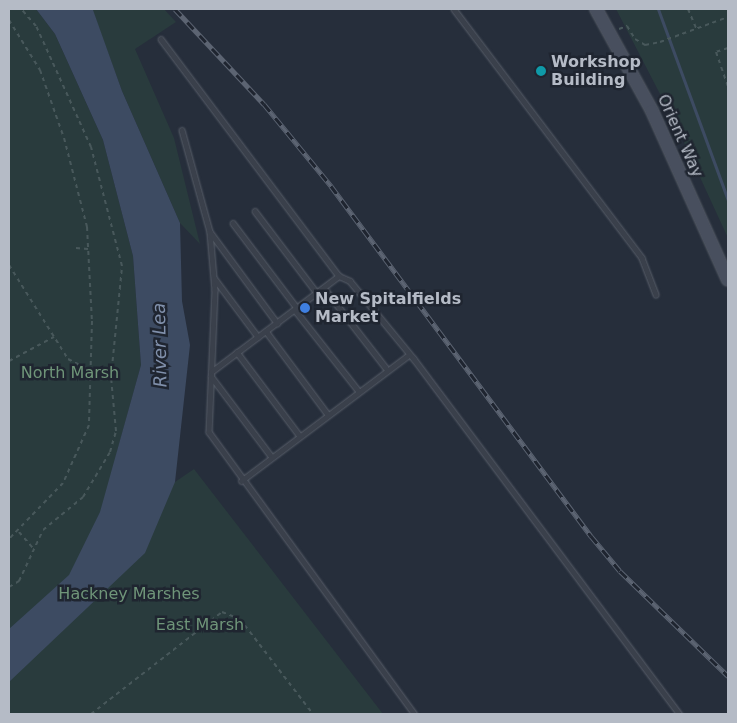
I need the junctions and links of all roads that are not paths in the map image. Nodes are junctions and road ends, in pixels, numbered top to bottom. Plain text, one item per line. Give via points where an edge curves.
1 (454, 9) edge
2 (596, 9) edge
3 (160, 39) dead end
4 (182, 130) dead end
5 (255, 211) dead end
6 (233, 223) dead end
7 (210, 232) junction
8 (339, 276) junction
9 (214, 278) junction
10 (728, 280) edge
11 (324, 288) junction
12 (317, 293) junction
13 (656, 294) dead end
14 (296, 309) junction
15 (277, 323) junction
16 (266, 331) junction
17 (258, 337) junction
18 (237, 352) junction
19 (409, 355) junction
20 (386, 368) junction
21 (211, 374) junction
22 (358, 390) junction
23 (328, 413) junction
24 (299, 435) junction
25 (271, 456) junction
26 (241, 481) junction
27 (414, 714) edge
28 (678, 714) edge

1 - 13 lane via 642,258
2 - 10 street, Orient Way via 652,111
3 - 8 lane
4 - 7 lane
5 - 12 lane
6 - 14 lane
7 - 9 lane
7 - 15 lane
8 - 11 lane
8 - 19 lane via 350,281
9 - 17 lane
9 - 21 lane
11 - 12 lane
11 - 20 lane
12 - 14 lane
14 - 15 lane
14 - 22 lane
15 - 16 lane
16 - 17 lane
16 - 23 lane
17 - 18 lane
18 - 21 lane
18 - 24 lane
19 - 20 lane
19 - 28 lane
20 - 22 lane
21 - 25 lane
21 - 26 lane via 209,432
22 - 23 lane
23 - 24 lane
24 - 25 lane
25 - 26 lane
26 - 27 lane

